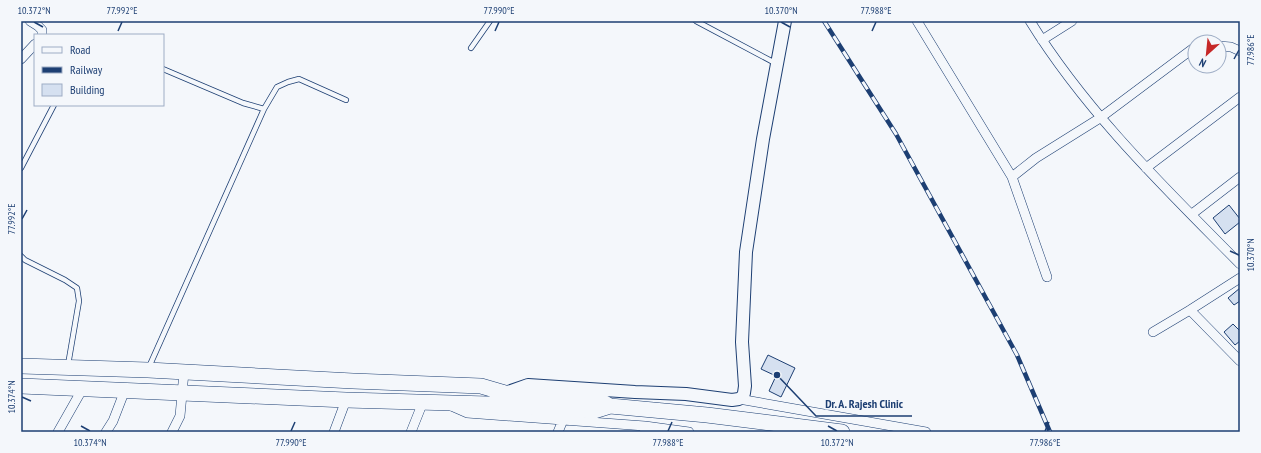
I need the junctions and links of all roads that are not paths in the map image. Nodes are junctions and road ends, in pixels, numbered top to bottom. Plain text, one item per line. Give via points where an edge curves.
1 (30, 21) edge
2 (490, 21) edge
3 (696, 21) edge
4 (785, 21) edge
5 (916, 21) edge
6 (1030, 21) edge
7 (1072, 21) edge
8 (42, 34) edge
9 (1042, 40) junction
10 (34, 45) edge
11 (1227, 47) edge
12 (471, 48) dead end
13 (1240, 51) edge
14 (1187, 53) edge
15 (21, 59) edge
16 (776, 64) junction
17 (164, 69) edge
18 (1240, 97) edge
19 (346, 100) dead end
20 (53, 106) edge
21 (264, 109) junction
22 (1100, 118) junction
23 (21, 168) edge
24 (1146, 168) junction
25 (1012, 177) junction
26 (1240, 178) edge
27 (1192, 214) junction
28 (21, 256) edge
29 (1240, 264) edge
30 (1047, 277) dead end
31 (1240, 278) edge
32 (1190, 310) junction
33 (1153, 332) dead end
34 (1240, 361) edge
35 (21, 366) edge
36 (68, 368) junction
37 (148, 370) junction
38 (184, 372) junction
39 (21, 386) edge
40 (83, 388) junction
41 (125, 390) junction
42 (505, 392) junction
43 (182, 393) junction
44 (739, 399) junction
45 (346, 400) junction
46 (423, 402) junction
47 (445, 402) junction
48 (610, 406) junction
49 (563, 420) junction
50 (845, 425) edge
51 (644, 429) edge
52 (58, 432) edge
53 (106, 432) edge
54 (172, 432) edge
55 (334, 432) edge
56 (412, 432) edge
57 (558, 432) edge
58 (689, 432) edge
59 (846, 432) edge
60 (926, 432) edge

1 - 8 street via 42,30
2 - 12 lane
3 - 16 lane
4 - 16 street
5 - 25 street
6 - 9 street
7 - 9 street
9 - 22 street
10 - 15 street
11 - 13 street
14 - 22 street
16 - 44 street via 746,252 742,342 745,386 743,396
17 - 21 lane via 243,103
18 - 24 street
19 - 21 lane via 299,79 277,87
20 - 23 lane
21 - 37 lane
22 - 24 street
22 - 25 street via 1036,158
24 - 27 street
25 - 30 street
26 - 27 street
27 - 29 street
28 - 36 lane via 77,288 79,301
31 - 32 street
32 - 33 street
32 - 34 street
35 - 36 main road
36 - 37 main road
37 - 38 main road
38 - 42 main road via 481,386
38 - 43 street
39 - 40 main road
40 - 41 main road
40 - 52 street
41 - 43 main road
41 - 53 street
42 - 44 street via 528,385
42 - 48 main road via 594,397
43 - 45 main road
43 - 54 street via 180,416
44 - 50 street
45 - 46 main road
45 - 55 street
46 - 47 main road
46 - 56 street
47 - 48 main road via 594,411
47 - 49 street via 466,413
48 - 50 main road
49 - 51 street
49 - 57 street
50 - 59 street
50 - 60 street
51 - 58 street

